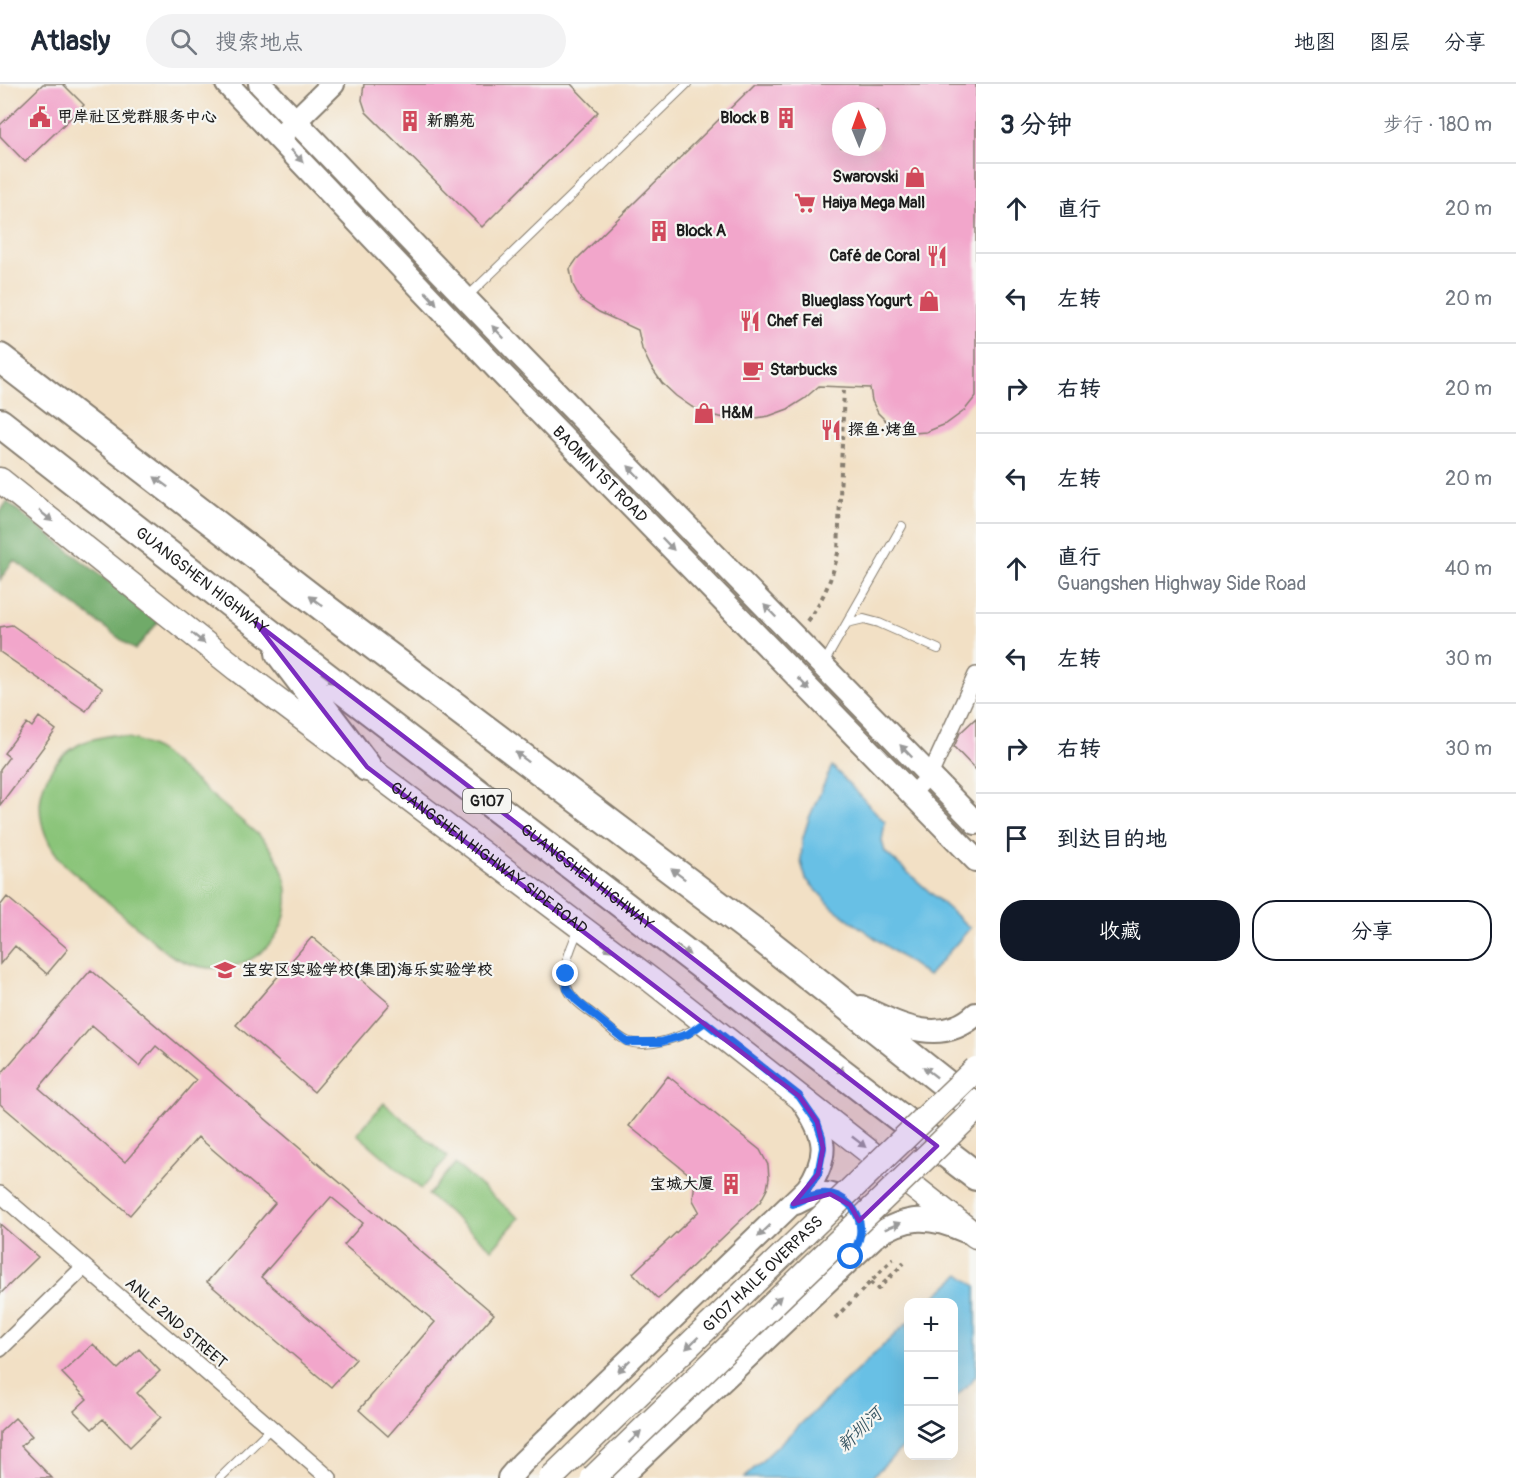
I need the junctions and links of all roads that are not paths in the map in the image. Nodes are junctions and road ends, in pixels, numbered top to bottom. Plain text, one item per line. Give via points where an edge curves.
1 (227, 84) edge
2 (260, 84) edge
3 (333, 84) edge
4 (687, 84) edge
5 (295, 121) junction
6 (279, 137) junction
7 (466, 298) junction
8 (0, 358) edge
9 (0, 423) edge
10 (0, 481) edge
11 (902, 526) dead end
12 (256, 623) junction
13 (847, 623) junction
14 (938, 649) dead end
15 (822, 665) junction
16 (976, 675) edge
17 (367, 767) junction
18 (930, 775) junction
19 (912, 794) junction
20 (976, 823) edge
21 (976, 860) edge
22 (580, 927) junction
23 (825, 989) junction
24 (976, 1014) edge
25 (705, 1022) junction
26 (976, 1069) edge
27 (799, 1096) junction
28 (976, 1108) edge
29 (976, 1176) edge
30 (0, 1194) edge
31 (793, 1204) junction
32 (976, 1236) edge
33 (851, 1257) junction
34 (84, 1267) junction
35 (0, 1348) edge
36 (271, 1428) junction
37 (220, 1478) edge
38 (329, 1478) edge
39 (509, 1478) edge
40 (551, 1478) edge
41 (593, 1478) edge
42 (619, 1478) edge

1 - 6 main road, BAOMIN 1ST ROAD
2 - 5 main road, BAOMIN 1ST ROAD
3 - 5 main road
4 - 7 lane
5 - 6 main road
5 - 7 main road, BAOMIN 1ST ROAD
6 -> 19 main road, BAOMIN 1ST ROAD via 503,375
15 -> 7 main road, BAOMIN 1ST ROAD
23 -> 8 highway
9 - 12 highway, GUANGSHEN HIGHWAY / G107
10 -> 17 main road, GUANGSHEN HIGHWAY SIDE ROAD
11 - 13 lane
12 - 17 highway
12 -> 29 highway, GUANGSHEN HIGHWAY / G107
13 - 14 lane via 864,619 879,622
13 - 15 lane
18 -> 15 main road, BAOMIN 1ST ROAD
16 - 18 street
17 - 22 main road, GUANGSHEN HIGHWAY SIDE ROAD
18 - 19 street
18 - 20 main road, BAOMIN 1ST ROAD
19 - 21 main road, BAOMIN 1ST ROAD
22 -> 25 main road, GUANGSHEN HIGHWAY SIDE ROAD
22 - 25 lane via 568,959 567,989 627,1042 661,1042 688,1034
23 - 24 main road via 915,1029 953,1029
28 -> 23 highway
25 - 27 main road, GUANGSHEN HIGHWAY SIDE ROAD
26 -> 40 main road, G107 HAILE OVERPASS, bridge
27 - 31 main road via 817,1122 823,1148 818,1174
27 -> 32 main road, GUANGSHEN HIGHWAY SIDE ROAD
41 -> 28 main road, G107 HAILE OVERPASS, bridge
30 - 34 street, ANLE 2ND STREET
31 - 33 main road via 830,1194 850,1205 860,1224
31 -> 39 main road
33 -> 32 main road via 890,1226 910,1220 947,1223
33 - 42 main road
34 - 35 street
34 - 36 street, ANLE 2ND STREET
36 - 37 lane
36 - 38 street, ANLE 2ND STREET

